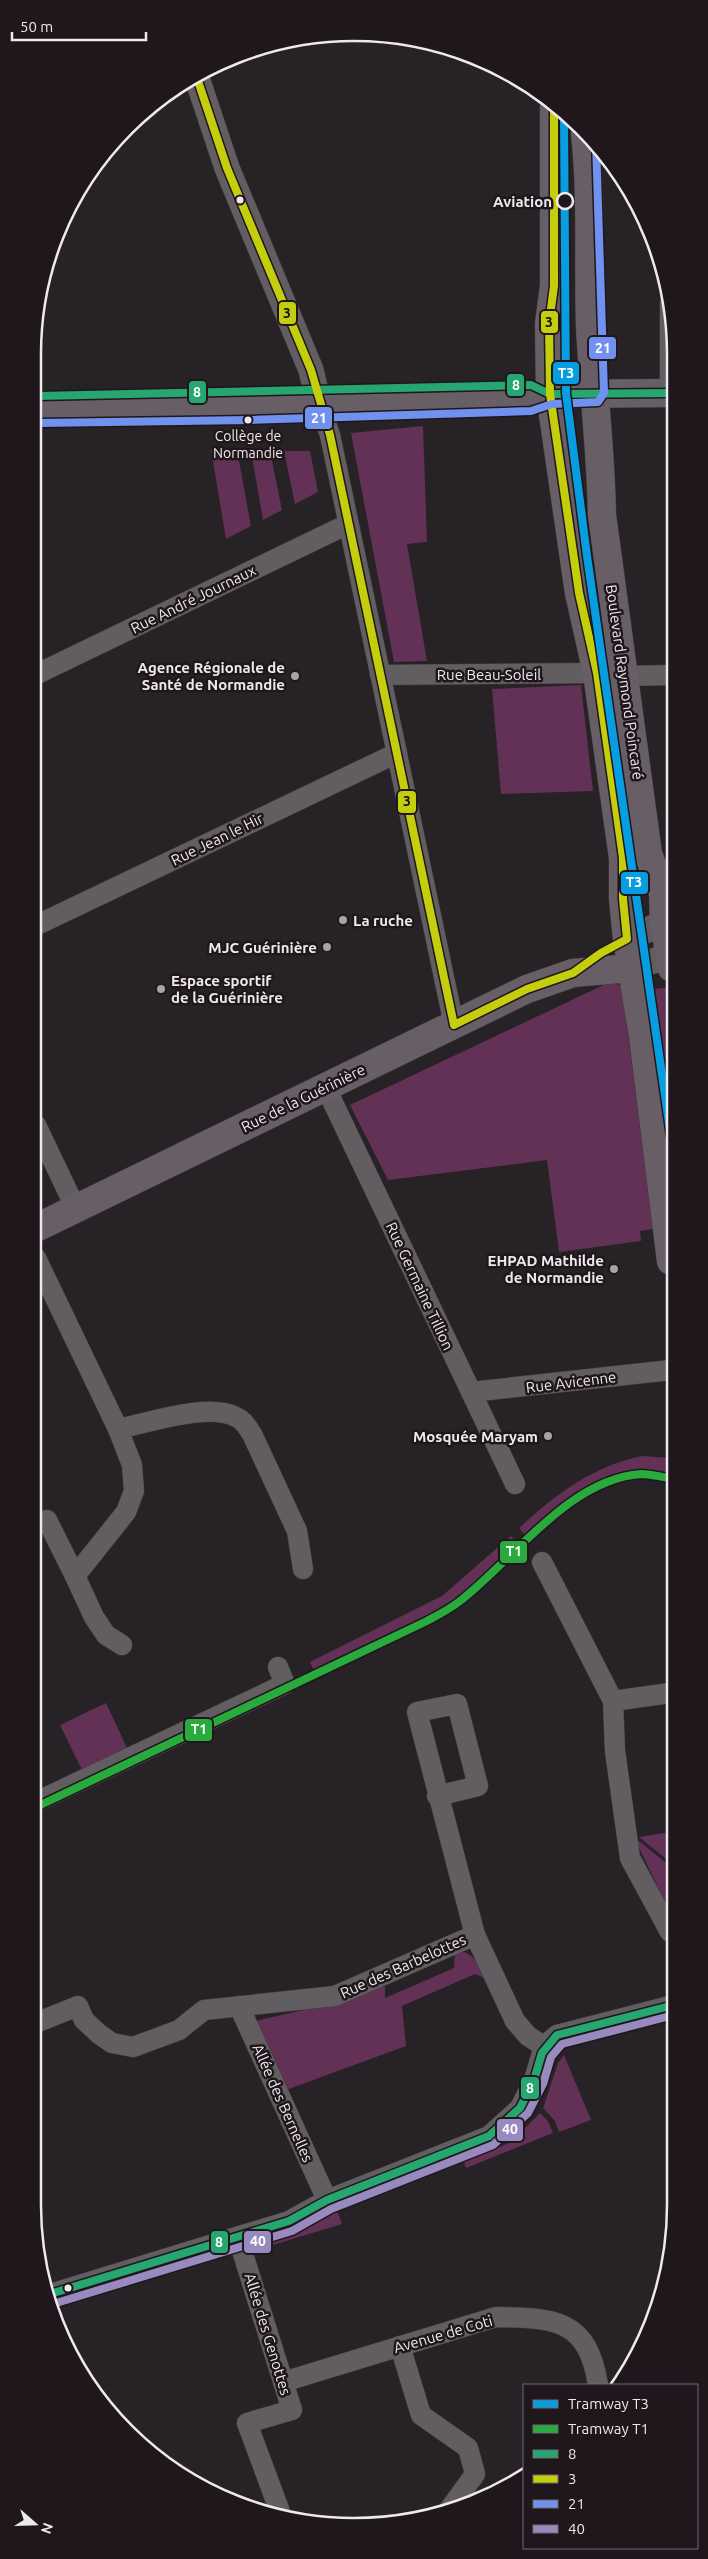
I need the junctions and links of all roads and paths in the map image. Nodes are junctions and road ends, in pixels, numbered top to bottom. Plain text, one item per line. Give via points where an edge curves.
1 (199, 83) edge
2 (554, 114) edge
3 (586, 145) edge
4 (667, 392) edge
5 (594, 393) junction
6 (550, 394) junction
7 (41, 396) edge
8 (318, 399) junction
9 (41, 414) edge
10 (348, 524) junction
11 (41, 672) edge
12 (597, 673) junction
13 (380, 675) junction
14 (667, 675) edge
15 (624, 676) junction
16 (397, 753) junction
17 (667, 915) edge
18 (667, 921) edge
19 (41, 923) edge
20 (627, 939) junction
21 (667, 961) edge
22 (631, 968) junction
23 (573, 973) junction
24 (454, 1025) junction
25 (326, 1088) junction
26 (41, 1136) edge
27 (76, 1209) junction
28 (41, 1226) edge
29 (667, 1229) edge
30 (41, 1268) edge
31 (667, 1370) edge
32 (471, 1392) junction
33 (118, 1429) junction
34 (515, 1484) dead end
35 (47, 1520) dead end
36 (542, 1562) dead end
37 (303, 1569) dead end
38 (75, 1576) junction
39 (122, 1646) dead end
40 (278, 1667) dead end
41 (667, 1693) edge
42 (613, 1701) junction
43 (437, 1796) junction
44 (41, 1799) edge
45 (667, 1926) edge
46 (475, 1934) junction
47 (239, 2006) junction
48 (667, 2007) edge
49 (41, 2021) edge
50 (545, 2047) junction
51 (327, 2200) junction
52 (238, 2238) junction
53 (54, 2293) edge
54 (400, 2346) junction
55 (283, 2382) junction
56 (598, 2384) edge
57 (457, 2500) edge
58 (278, 2508) edge

1 - 8 street via 228,168 311,370
2 - 6 main road, Boulevard Raymond Poincaré
3 - 5 main road, Boulevard Raymond Poincaré via 590,176
4 - 5 main road
5 - 6 main road
5 - 15 main road, Boulevard Raymond Poincaré via 602,515
6 - 8 main road via 531,385
6 - 12 main road, Boulevard Raymond Poincaré via 579,593
7 - 8 main road
8 - 9 main road via 250,410
8 - 10 street via 330,435
10 - 11 street, Rue André Journaux
10 - 13 street
12 - 13 street, Rue Beau-Soleil
12 - 20 main road, Boulevard Raymond Poincaré via 623,858
13 - 16 street
14 - 15 street
15 - 17 main road, Boulevard Raymond Poincaré via 648,854 663,892
16 - 19 street, Rue Jean le Hir
16 - 24 street
18 - 20 street
20 - 22 main road, Boulevard Raymond Poincaré
20 - 23 main road, Rue de la Guérinière
21 - 22 street
22 - 23 main road, Rue de la Guérinière
22 - 29 main road, Boulevard Raymond Poincaré via 643,1036
23 - 24 main road, Rue de la Guérinière via 527,989
24 - 25 main road, Rue de la Guérinière
25 - 27 main road, Rue de la Guérinière
25 - 32 street, Rue Germaine Tillion
26 - 27 street
27 - 28 main road, Rue de la Guérinière
30 - 33 street
31 - 32 street, Rue Avicenne
32 - 34 street, Rue Germaine Tillion
33 - 37 street via 198,1412 236,1416 252,1434 297,1531
33 - 38 street via 132,1465 134,1491 126,1512
35 - 38 street
36 - 42 street
38 - 39 street via 106,1635
40 - 44 street via 285,1684
41 - 42 street
42 - 45 street via 615,1751 630,1858
43 - 43 street via 478,1786 457,1704 417,1712
43 - 46 street
46 - 47 street, Rue des Barbelottes via 335,1996
46 - 50 street via 516,2021 528,2036
47 - 49 street, Rue des Barbelottes via 204,2010 179,2030 133,2047 112,2043 98,2034 84,2020 78,2006
47 - 51 street, Allée des Bernelles
48 - 50 street via 565,2032
50 - 51 street via 528,2096 505,2124 488,2136
51 - 52 street via 289,2221
52 - 53 street
52 - 55 street, Allée des Genottes
54 - 55 street, Avenue de Coti
54 - 56 street, Avenue de Coti via 496,2317 540,2319 575,2330 595,2363
54 - 57 street via 421,2415 468,2448 475,2474
55 - 58 street, Allée des Genottes via 292,2410 247,2423

